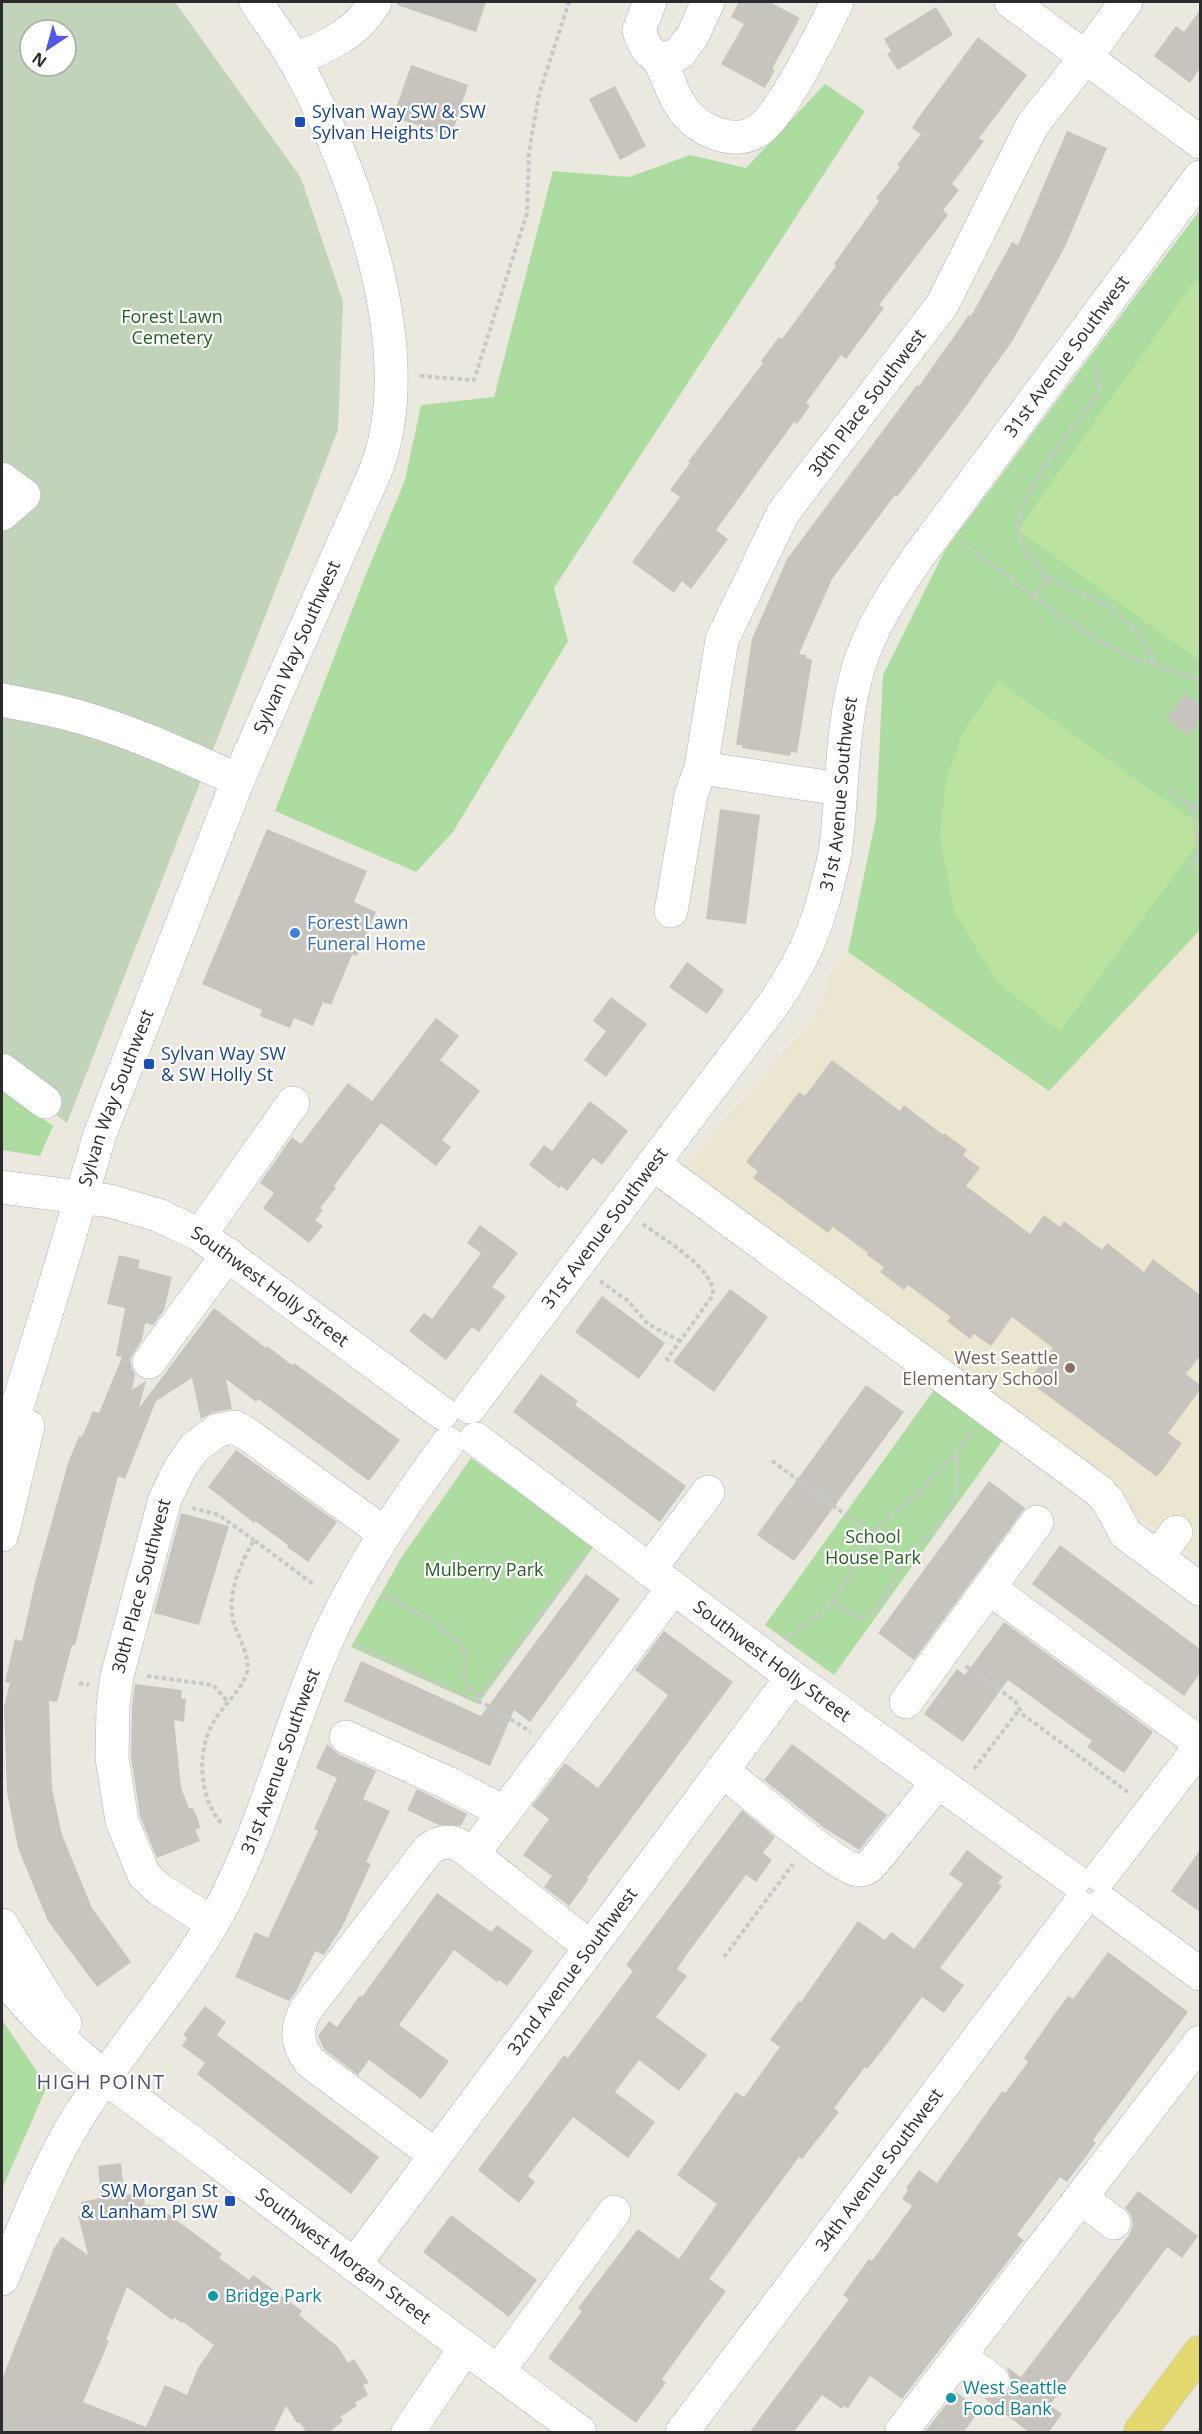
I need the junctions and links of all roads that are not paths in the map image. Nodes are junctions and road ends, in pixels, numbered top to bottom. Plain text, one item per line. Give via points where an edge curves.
1 (256, 2) edge
2 (375, 2) edge
3 (650, 2) edge
4 (708, 2) edge
5 (837, 2) edge
6 (1011, 2) edge
7 (1126, 2) edge
8 (1086, 57) junction
9 (294, 60) junction
10 (660, 62) junction
11 (1200, 142) edge
12 (1200, 177) edge
13 (2, 478) edge
14 (2, 514) edge
15 (2, 700) edge
16 (701, 768) junction
17 (238, 780) junction
18 (840, 789) junction
19 (671, 911) dead end
20 (2, 1070) edge
21 (45, 1102) dead end
22 (293, 1103) dead end
23 (652, 1164) junction
24 (2, 1187) edge
25 (81, 1196) junction
26 (200, 1235) junction
27 (228, 1254) junction
28 (52, 1295) junction
29 (149, 1362) dead end
30 (459, 1425) junction
31 (2, 1455) edge
32 (708, 1492) dead end
33 (1037, 1522) dead end
34 (384, 1533) junction
35 (2, 1535) edge
36 (661, 1579) junction
37 (989, 1588) junction
38 (1200, 1589) edge
39 (792, 1677) junction
40 (906, 1702) dead end
41 (346, 1737) dead end
42 (1200, 1745) edge
43 (722, 1770) junction
44 (938, 1782) junction
45 (504, 1812) junction
46 (473, 1854) junction
47 (1089, 1891) junction
48 (212, 1923) junction
49 (2, 1925) edge
50 (590, 1947) junction
51 (2, 1974) edge
52 (1200, 1974) edge
53 (1200, 2042) edge
54 (107, 2077) junction
55 (435, 2155) junction
56 (1081, 2198) junction
57 (614, 2212) dead end
58 (1114, 2223) dead end
59 (354, 2265) junction
60 (2, 2279) edge
61 (465, 2348) junction
62 (1200, 2352) edge
63 (960, 2356) junction
64 (498, 2372) junction
65 (993, 2381) dead end
66 (408, 2433) edge
67 (580, 2433) edge
68 (682, 2433) edge
69 (901, 2433) edge
70 (1140, 2433) edge

1 - 9 street, Sylvan Way Southwest
2 - 9 street via 351,31
3 - 10 street via 639,30 646,48
4 - 10 street via 680,53
5 - 10 street via 776,112 759,130 742,137 719,135 697,125 682,109
6 - 8 street
7 - 8 street, 30th Place Southwest
8 - 11 street
8 - 16 street, 30th Place Southwest via 1033,124 942,304 783,513 722,639
9 - 17 street, Sylvan Way Southwest via 334,141 356,200 380,283 392,375 380,460
12 - 18 street, 31st Avenue Southwest via 890,599 858,668 845,734
13 - 14 street via 24,495
15 - 17 street via 61,711 116,729
16 - 18 street
16 - 19 street, 30th Place Southwest via 691,795
17 - 25 street, Sylvan Way Southwest via 100,1134
18 - 23 street, 31st Avenue Southwest via 836,849 821,911 795,971
20 - 21 street
22 - 26 street
23 - 30 street, 31st Avenue Southwest
23 - 38 street via 1099,1491 1126,1534 1167,1545
24 - 25 street, Southwest Holly Street
25 - 26 street, Southwest Holly Street via 158,1215
25 - 28 street, Sylvan Way Southwest
26 - 27 street, Southwest Holly Street
27 - 29 street
27 - 30 street, Southwest Holly Street
28 - 31 street, Sylvan Way Southwest
28 - 35 street, Sylvan Way Southwest via 26,1439
30 - 34 street, 31st Avenue Southwest
30 - 36 street, Southwest Holly Street
32 - 36 street
33 - 37 street
34 - 48 street, 31st Avenue Southwest via 345,1600 320,1656 246,1858
34 - 48 street, 30th Place Southwest via 235,1427 218,1430 194,1448 165,1499 117,1676 112,1706 112,1758 122,1821 144,1875
36 - 39 street, Southwest Holly Street
36 - 45 street
37 - 40 street
37 - 42 street
39 - 43 street, 32nd Avenue Southwest
39 - 44 street, Southwest Holly Street
41 - 45 street
42 - 47 street, 34th Avenue Southwest
43 - 44 street via 856,1870 866,1869 876,1859
43 - 50 street, 32nd Avenue Southwest
44 - 47 street, Southwest Holly Street
45 - 46 street
46 - 50 street
46 - 55 street via 451,1842 428,1850 305,2011 298,2032 299,2043 310,2062
47 - 52 street, Southwest Holly Street
47 - 68 street, 34th Avenue Southwest
48 - 54 street, 31st Avenue Southwest
49 - 54 street via 52,2006
50 - 55 street, 32nd Avenue Southwest
51 - 54 street via 45,2024
53 - 56 street
54 - 59 street, Southwest Morgan Street
54 - 60 street, 31st Avenue Southwest via 58,2151
55 - 59 street, 32nd Avenue Southwest
56 - 58 street
56 - 63 street
57 - 64 street
59 - 61 street, Southwest Morgan Street
61 - 64 street, Southwest Morgan Street
61 - 66 street
62 - 70 main road
63 - 65 street
63 - 69 street
64 - 67 street, Southwest Morgan Street

